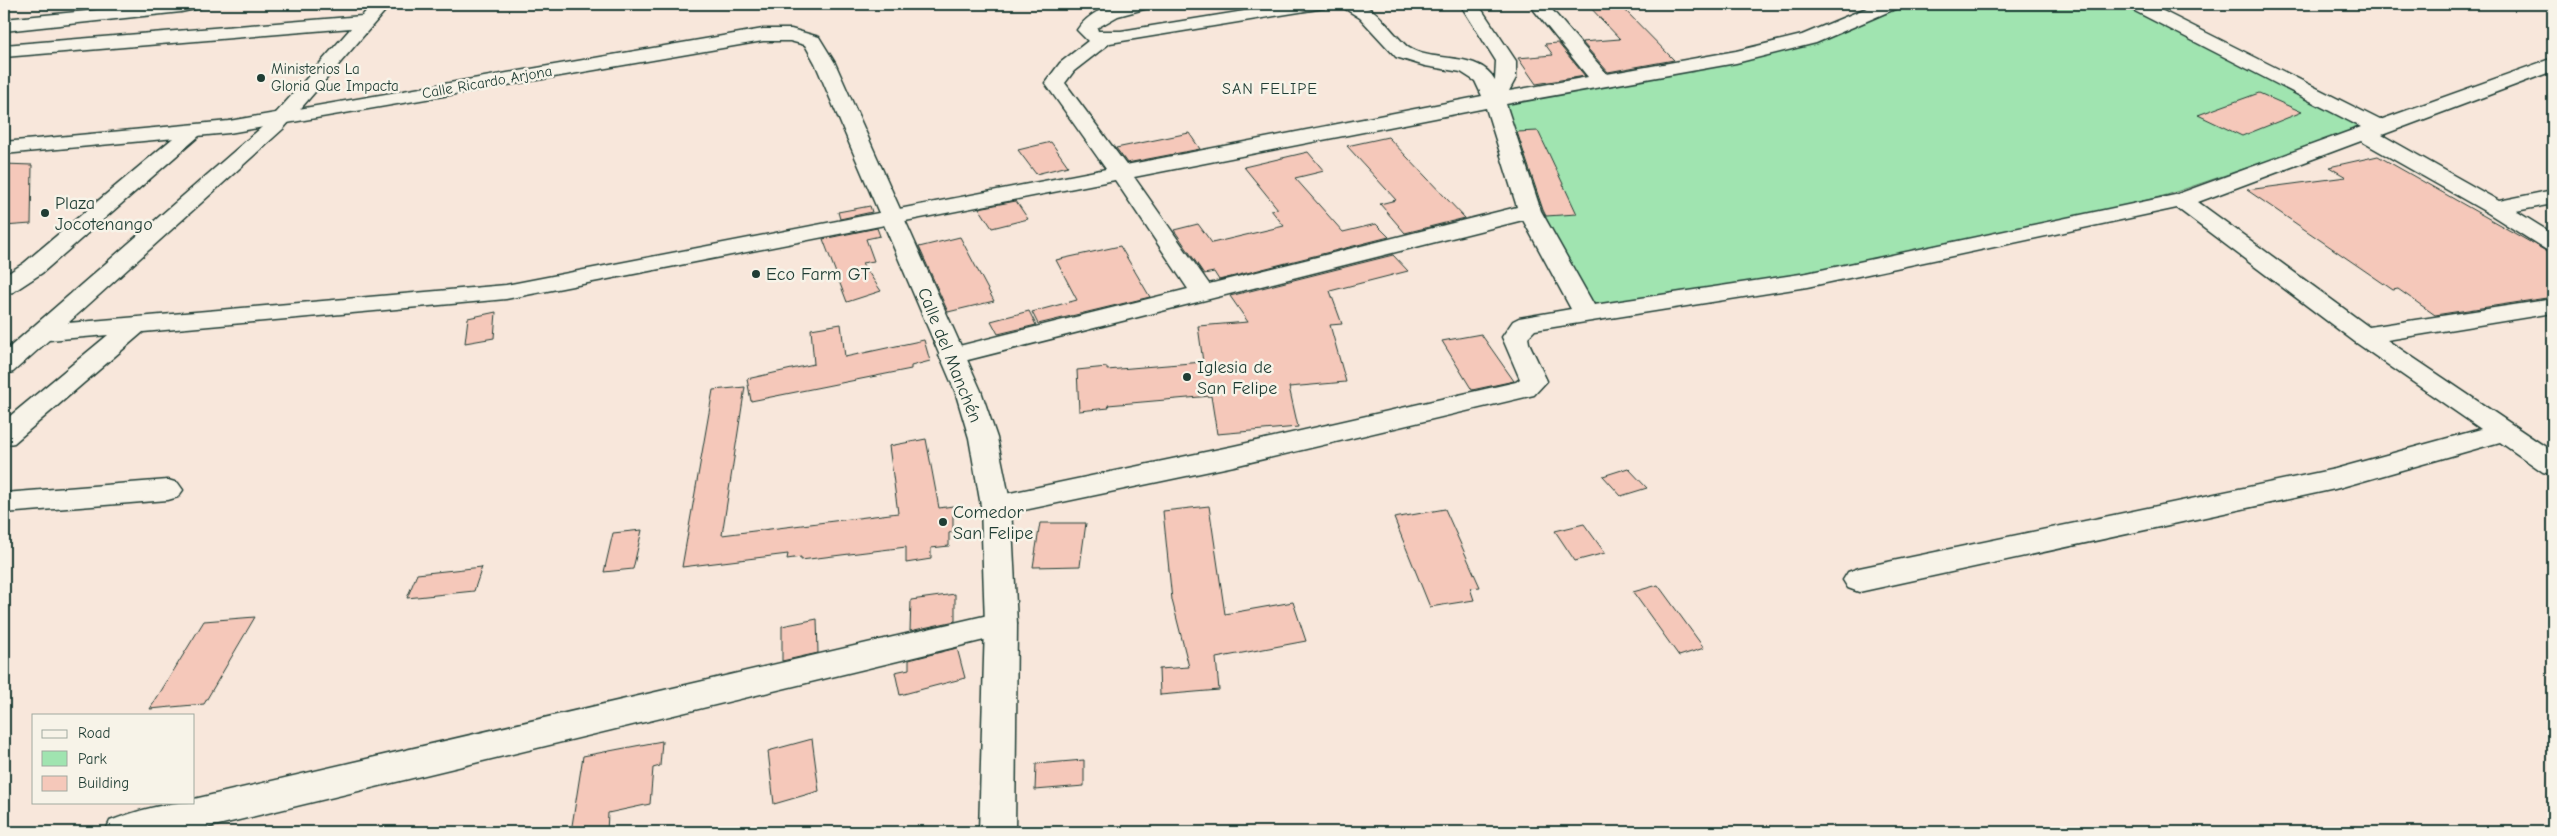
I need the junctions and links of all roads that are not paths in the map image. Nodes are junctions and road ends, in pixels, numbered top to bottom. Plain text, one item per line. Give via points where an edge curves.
1 (194, 4) edge
2 (382, 4) edge
3 (1142, 4) edge
4 (1318, 4) edge
5 (1350, 4) edge
6 (1469, 4) edge
7 (1538, 4) edge
8 (1891, 4) edge
9 (2135, 4) edge
10 (368, 21) junction
11 (4, 25) edge
12 (791, 35) joint
13 (1103, 39) junction
14 (4, 51) edge
15 (2553, 64) edge
16 (1601, 80) junction
17 (1494, 100) junction
18 (284, 117) junction
19 (192, 132) junction
20 (2372, 132) junction
21 (4, 148) edge
22 (1120, 172) junction
23 (2553, 197) edge
24 (2181, 200) junction
25 (2496, 208) junction
26 (1530, 211) junction
27 (893, 217) junction
28 (2553, 244) edge
29 (4, 287) edge
30 (1203, 293) junction
31 (2553, 306) edge
32 (1587, 315) junction
33 (136, 324) junction
34 (42, 333) junction
35 (2364, 336) junction
36 (952, 356) junction
37 (4, 366) edge
38 (2504, 432) junction
39 (4, 436) edge
40 (2553, 465) edge
41 (168, 490) dead end
42 (4, 503) edge
43 (996, 506) junction
44 (1858, 580) dead end
45 (1001, 624) junction
46 (123, 832) edge
47 (997, 832) edge

1 - 11 street
2 - 10 street
3 - 13 street via 1098,17 1089,24 1086,30 1093,37
4 - 13 street
5 - 17 street via 1367,14 1399,50 1409,56 1474,70 1484,78
6 - 17 street via 1506,61 1506,78
7 - 16 street
8 - 16 street via 1809,39 1736,57
9 - 20 street
10 - 14 street
10 - 18 street
12 - 18 street, Calle Ricardo Arjona via 763,35
12 - 27 street, Calle del Manchén via 812,41 826,63
13 - 22 street via 1067,67 1055,83
15 - 20 street
16 - 17 street
17 - 22 street
17 - 26 street
18 - 19 street, Calle Ricardo Arjona
18 - 34 street
19 - 21 street, Calle Ricardo Arjona
19 - 29 street via 33,268
20 - 24 street
20 - 25 street via 2401,153
22 - 27 street
22 - 30 street
23 - 25 street
24 - 32 street via 1807,280
24 - 35 street
25 - 28 street
26 - 30 street
26 - 32 street
27 - 33 street via 506,292
27 - 36 street, Calle del Manchén
30 - 36 street
31 - 35 street
32 - 43 street via 1535,321 1518,330 1516,344 1534,381 1526,389
33 - 34 street
33 - 39 street
34 - 37 street
35 - 38 street
36 - 43 street, Calle del Manchén via 968,391 983,438
38 - 40 street
38 - 44 street via 2335,478
41 - 42 street
43 - 45 street, Calle del Manchén
45 - 46 street
45 - 47 street, Calle del Manchén

